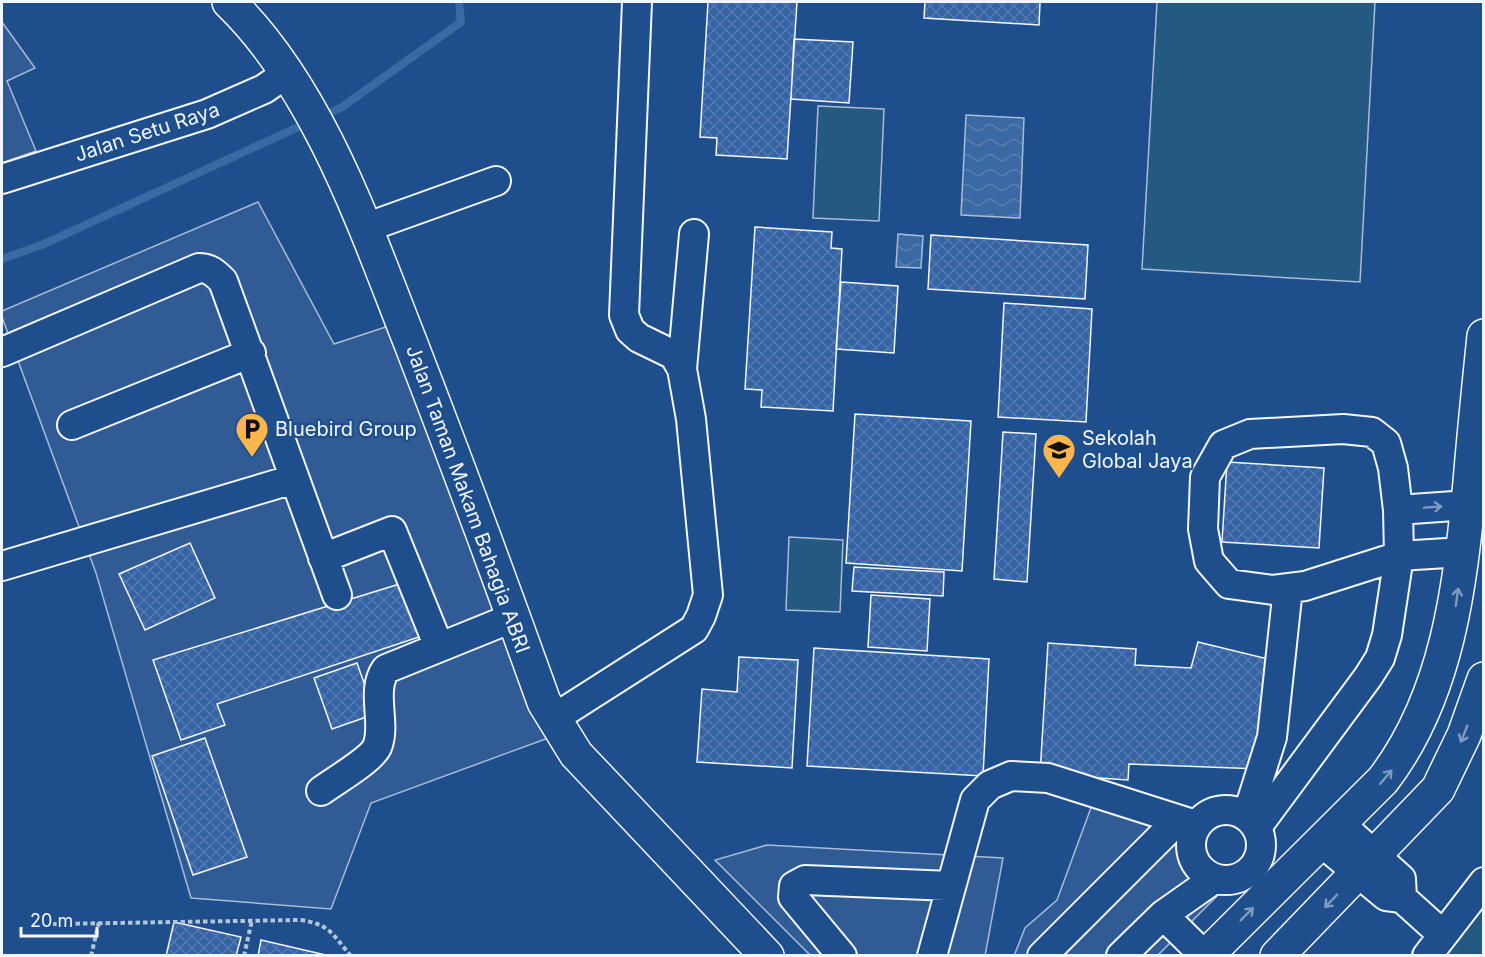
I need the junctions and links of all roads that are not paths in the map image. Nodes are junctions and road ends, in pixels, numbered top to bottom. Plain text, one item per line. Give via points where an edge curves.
1 (229, 2) edge
2 (637, 2) edge
3 (294, 83) junction
4 (9, 169) edge
5 (496, 181) dead end
6 (365, 228) junction
7 (694, 234) dead end
8 (1484, 336) edge
9 (2, 352) edge
10 (251, 353) junction
11 (682, 369) junction
12 (72, 425) dead end
13 (294, 479) junction
14 (1468, 505) junction
15 (1398, 510) junction
16 (1463, 552) junction
17 (1399, 556) junction
18 (323, 558) junction
19 (2, 566) edge
20 (1288, 588) junction
21 (337, 594) dead end
22 (512, 618) junction
23 (439, 647) junction
24 (1484, 679) edge
25 (553, 719) junction
26 (321, 791) dead end
27 (1252, 821) junction
28 (1187, 822) junction
29 (1330, 833) junction
30 (1366, 865) junction
31 (1214, 879) junction
32 (1484, 882) edge
33 (951, 886) junction
34 (1163, 915) junction
35 (1435, 945) edge
36 (767, 956) edge
37 (842, 956) edge
38 (932, 956) edge
39 (1042, 956) edge
40 (1120, 956) edge
41 (1205, 956) edge
42 (1277, 956) edge

1 - 3 main road, Jalan Taman Makam Bahagia ABRI
2 - 11 street via 624,315 630,330 674,355
3 - 4 street, Jalan Setu Raya via 264,89 207,114
3 - 6 main road, Jalan Taman Makam Bahagia ABRI
5 - 6 street
6 - 22 main road, Jalan Taman Makam Bahagia ABRI via 472,502
7 - 11 street
8 - 14 main road
9 - 10 street via 198,268 207,268 223,280
10 - 12 street
10 - 13 street
11 - 25 street via 691,419 708,595 701,616 694,629
13 - 18 street
13 - 19 street
15 -> 14 street
14 - 16 main road
15 - 17 street
15 - 20 street via 1386,442 1372,432 1343,429 1250,434 1223,445 1205,477 1203,529 1209,561 1229,584 1273,590
16 - 17 street
29 -> 16 main road via 1383,780 1410,738 1444,654
17 - 20 street
17 - 27 street via 1380,658
18 - 21 street
18 - 23 street via 393,531
20 - 27 street via 1272,736
22 - 23 street
22 - 25 main road, Jalan Taman Makam Bahagia ABRI
23 - 26 street via 386,669 380,678 376,748
24 -> 30 main road via 1464,735 1438,789
25 - 36 main road, Jalan Taman Makam Bahagia ABRI via 576,754
27 - 28 street via 1234,810 1219,810
27 - 31 street via 1262,848 1254,868 1236,879
28 - 31 street via 1196,866
28 - 33 street via 1048,778 1011,776 990,785 975,801
28 - 39 street
29 - 30 street
41 -> 29 main road
30 - 35 street via 1401,879 1402,898
30 -> 42 main road
31 - 34 street
32 - 35 street
33 - 37 street via 805,880 794,886 793,897
33 - 38 street
34 - 40 street
34 - 41 street

